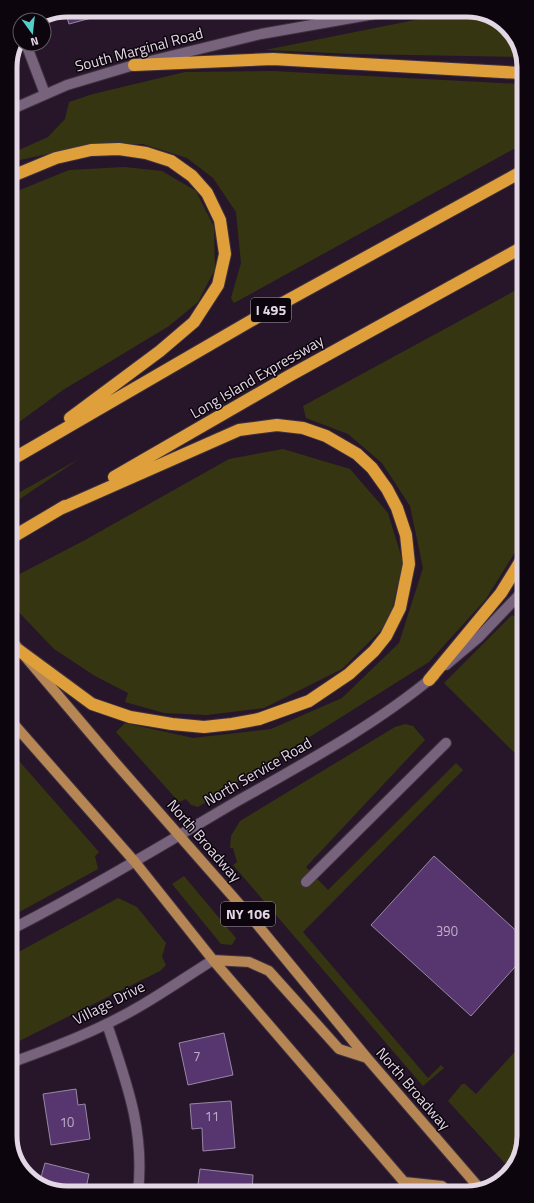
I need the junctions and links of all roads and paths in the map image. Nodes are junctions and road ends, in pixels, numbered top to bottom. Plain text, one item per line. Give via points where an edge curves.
1 (358, 17) edge
2 (29, 52) edge
3 (134, 65) junction
4 (517, 73) edge
5 (45, 94) junction
6 (17, 107) edge
7 (17, 174) edge
8 (517, 174) edge
9 (517, 251) edge
10 (24, 452) junction
11 (17, 456) edge
12 (60, 509) junction
13 (17, 534) edge
14 (517, 567) edge
15 (517, 597) edge
16 (17, 647) edge
17 (20, 651) junction
18 (429, 680) junction
19 (17, 728) edge
20 (446, 743) dead end
21 (179, 835) junction
22 (135, 862) junction
23 (306, 882) dead end
24 (17, 926) edge
25 (213, 960) junction
26 (107, 1024) junction
27 (367, 1058) junction
28 (17, 1061) edge
29 (404, 1182) junction
30 (477, 1185) edge
31 (138, 1186) edge
32 (408, 1186) edge
33 (442, 1186) edge

1 - 3 main road, South Marginal Road via 262,34
2 - 5 main road
3 - 4 highway via 273,59
3 - 5 main road, South Marginal Road
5 - 6 main road, South Marginal Road
7 - 10 highway via 56,158 90,150 119,149 146,153 171,161 192,176 207,193 220,220 225,254 218,285 194,322 160,351
8 - 10 highway, I 495 via 268,311
9 - 12 highway, Long Island Expressway via 289,376
10 - 11 highway, I 495
12 - 13 highway, Long Island Expressway
12 - 17 highway via 239,430 277,425 304,428 326,436 357,454 387,488 406,535 409,564 400,608 386,636 349,674 309,701 259,719 232,724 172,724 130,717 92,704
14 - 18 highway via 501,593
15 - 18 main road, North Service Road via 478,638
16 - 17 main road, North Broadway / NY 106
17 - 21 main road, North Broadway / NY 106
18 - 21 main road, North Service Road via 326,750
19 - 22 main road
20 - 23 main road
21 - 22 main road, North Service Road
21 - 27 main road, North Broadway / NY 106 via 256,923
22 - 24 main road, North Service Road
22 - 25 main road
25 - 26 main road, Village Drive
25 - 27 main road via 249,962 269,971 339,1049
25 - 29 main road
26 - 28 main road, Village Drive
26 - 31 main road via 137,1124 140,1154
27 - 30 main road, North Broadway / NY 106
29 - 32 main road
29 - 33 main road

